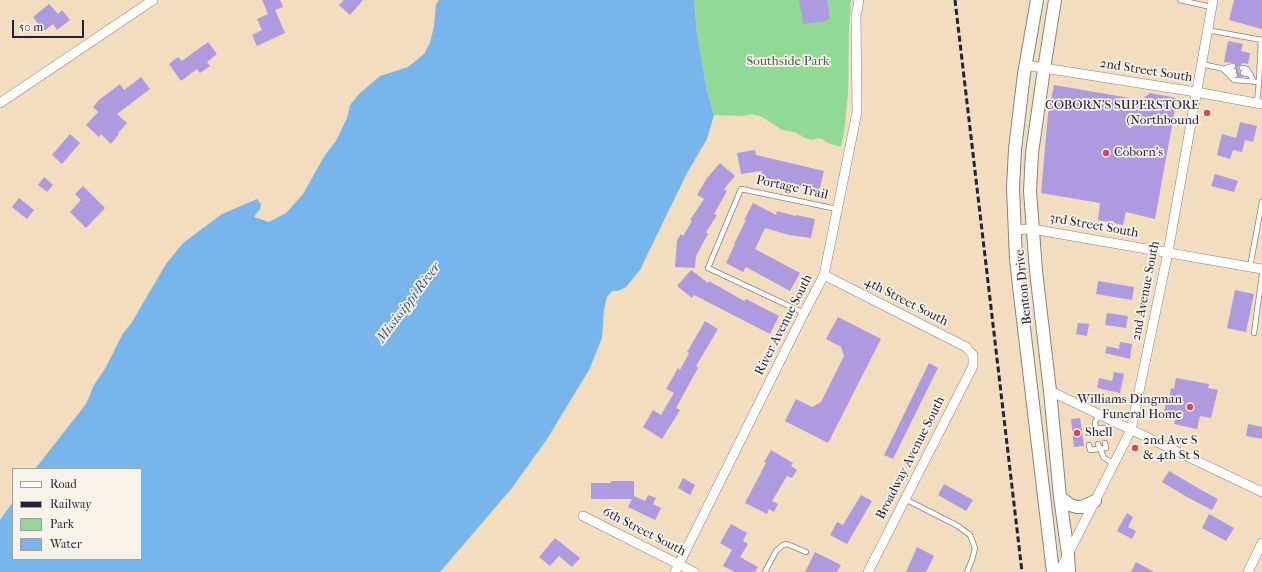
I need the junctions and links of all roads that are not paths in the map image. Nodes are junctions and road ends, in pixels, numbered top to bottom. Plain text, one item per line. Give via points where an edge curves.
1 (153, 0) edge
2 (859, 0) edge
3 (1037, 0) edge
4 (1055, 0) edge
5 (1180, 0) edge
6 (1212, 3) edge
7 (1207, 30) junction
8 (1261, 40) edge
9 (1201, 64) junction
10 (1025, 65) junction
11 (1044, 68) junction
12 (1223, 69) junction
13 (1251, 75) junction
14 (1257, 82) junction
15 (1196, 92) junction
16 (0, 103) edge
17 (1259, 104) edge
18 (1262, 202) edge
19 (837, 209) junction
20 (1032, 229) junction
21 (1016, 230) junction
22 (1168, 252) junction
23 (1250, 267) junction
24 (1262, 269) edge
25 (824, 275) junction
26 (1262, 275) edge
27 (1260, 298) edge
28 (804, 313) junction
29 (1254, 333) dead end
30 (973, 355) joint
31 (1050, 392) junction
32 (1099, 415) junction
33 (1132, 430) junction
34 (1096, 431) junction
35 (1104, 432) dead end
36 (1088, 434) dead end
37 (1105, 443) dead end
38 (1089, 445) dead end
39 (1098, 446) junction
40 (1114, 464) junction
41 (1262, 492) edge
42 (1060, 497) junction
43 (905, 499) junction
44 (1095, 501) junction
45 (584, 516) dead end
46 (1262, 543) edge
47 (806, 552) dead end
48 (1068, 554) junction
49 (677, 568) edge
50 (694, 572) edge
51 (765, 572) edge
52 (868, 572) edge
53 (967, 572) edge
54 (1053, 572) edge
55 (1059, 572) edge
56 (1069, 572) edge
57 (1248, 572) edge

1 - 16 street
2 - 19 street, River Avenue South via 856,16 856,112
3 - 10 main road, Benton Drive
4 - 11 main road, Benton Drive
5 - 6 lane
6 - 7 street, 2nd Avenue South
7 - 8 lane
7 - 9 street, 2nd Avenue South
8 - 14 lane
9 - 12 lane
9 - 15 street, 2nd Avenue South
10 - 11 street, 2nd Street South
10 - 21 main road, Benton Drive via 1015,149 1013,188
11 - 15 street, 2nd Street South
11 - 20 main road, Benton Drive via 1032,154
12 - 12 lane via 1234,71
12 - 14 lane via 1234,80
13 - 13 lane via 1247,69 1243,72 1247,78
13 - 14 lane
14 - 17 lane
15 - 17 street, 2nd Street South
15 - 22 street, 2nd Avenue South
18 - 23 lane
19 - 25 street, River Avenue South
19 - 28 lane, Portage Trail via 741,189 708,268
20 - 21 street, 3rd Street South
20 - 22 street, 3rd Street South
20 - 31 main road, Benton Drive
21 - 54 main road, Benton Drive via 1019,286
22 - 23 street, 3rd Street South
22 - 33 street, 2nd Avenue South
23 - 24 street, 3rd Street South
25 - 28 street, River Avenue South
25 - 30 street, 4th Street South via 966,347
26 - 27 lane
27 - 29 lane
28 - 49 street, River Avenue South
30 - 43 street, Broadway Avenue South via 973,366
31 - 32 street
31 - 42 main road, Benton Drive
32 - 33 street
32 - 34 lane
33 - 40 street, 2nd Avenue South
33 - 41 street
34 - 35 lane via 1103,428
34 - 36 lane via 1088,430
37 - 39 lane via 1106,448
38 - 39 lane via 1090,450
39 - 40 lane via 1104,458
40 - 44 street, 2nd Avenue South
42 - 44 main road via 1077,507
42 - 48 main road, Benton Drive
43 - 52 street, Broadway Avenue South
43 - 53 lane via 958,526 970,535 975,548
44 - 48 street, 2nd Avenue South
45 - 49 street, 6th Street South
46 - 57 street
47 - 51 lane via 783,545 776,551
48 - 55 street, 2nd Avenue South
48 - 56 main road, Benton Drive
49 - 50 street, 6th Street South

